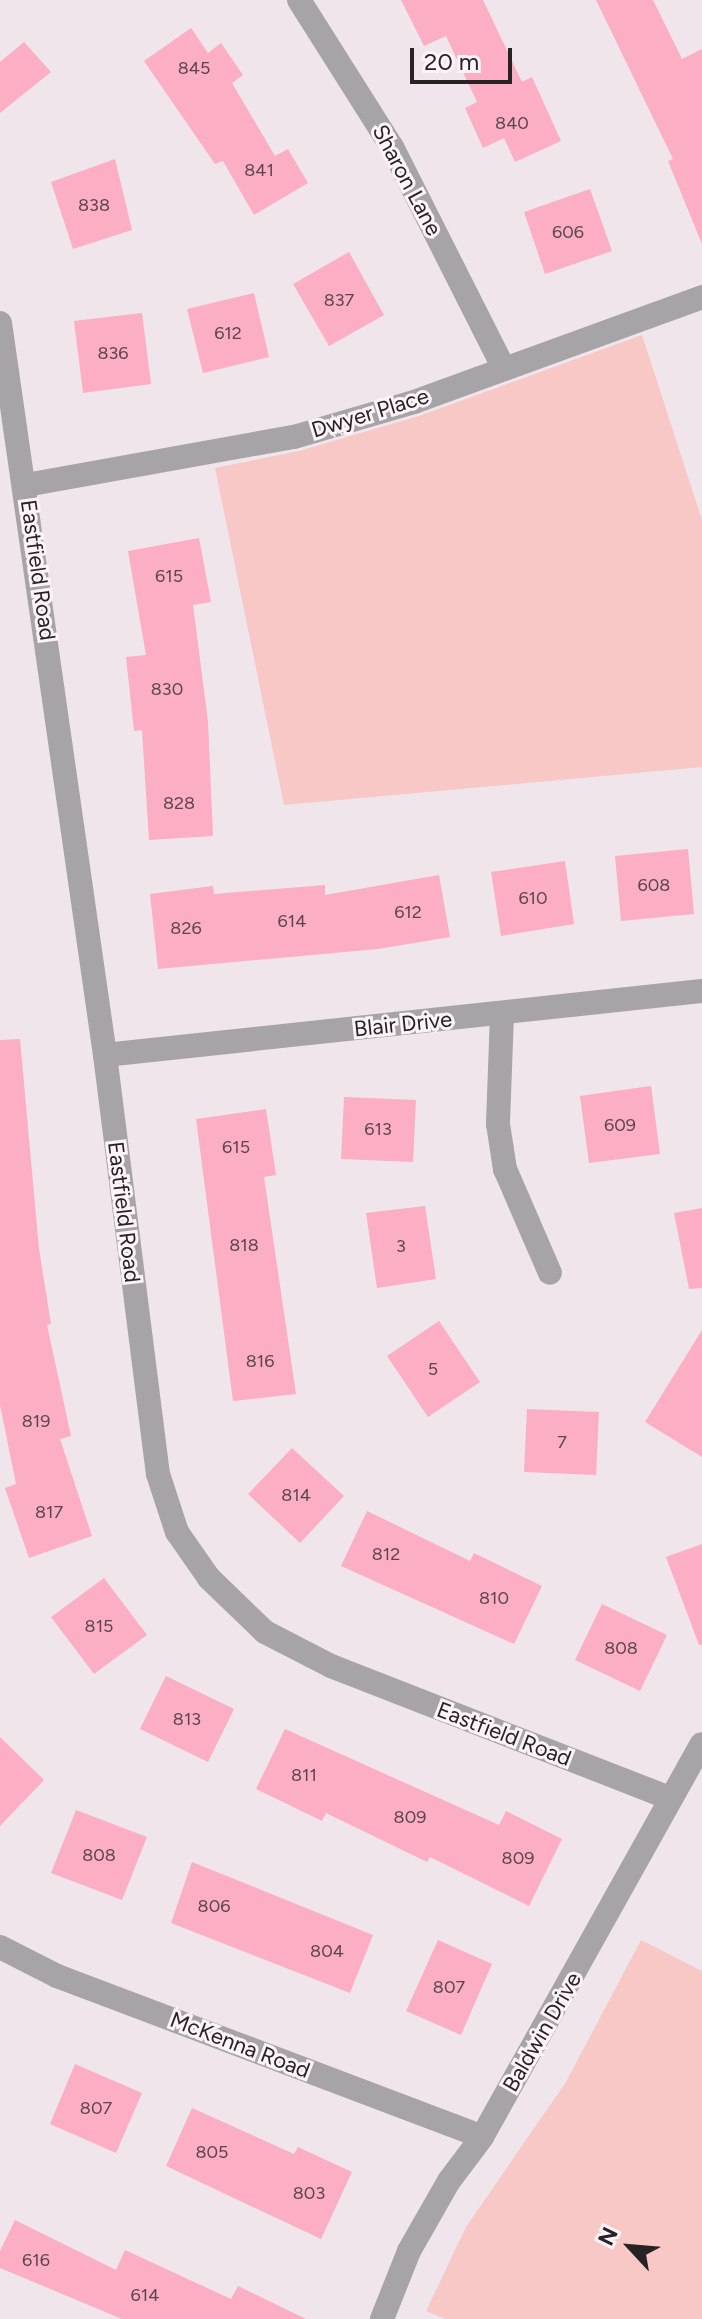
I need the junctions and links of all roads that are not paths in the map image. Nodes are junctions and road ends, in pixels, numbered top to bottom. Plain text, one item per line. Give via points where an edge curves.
1 (299, 0) edge
2 (702, 297) edge
3 (0, 323) edge
4 (503, 367) junction
5 (26, 485) junction
6 (702, 991) edge
7 (502, 1014) junction
8 (105, 1055) junction
9 (550, 1273) dead end
10 (702, 1744) edge
11 (670, 1798) junction
12 (0, 1947) edge
13 (482, 2137) junction
14 (382, 2319) edge

1 - 4 street, Sharon Lane via 392,147
2 - 4 street, Dwyer Place
3 - 5 street, Eastfield Road
4 - 5 street, Dwyer Place via 414,402 294,437
5 - 8 street, Eastfield Road
6 - 7 street, Blair Drive
7 - 8 street, Blair Drive
7 - 9 street via 498,1124 505,1169
8 - 11 street, Eastfield Road via 158,1474 177,1532 209,1578 265,1632 331,1666
10 - 11 street, Baldwin Drive
11 - 13 street, Baldwin Drive via 643,1855
12 - 13 street, McKenna Road via 57,1976
13 - 14 street, Baldwin Drive via 449,2181 409,2251

